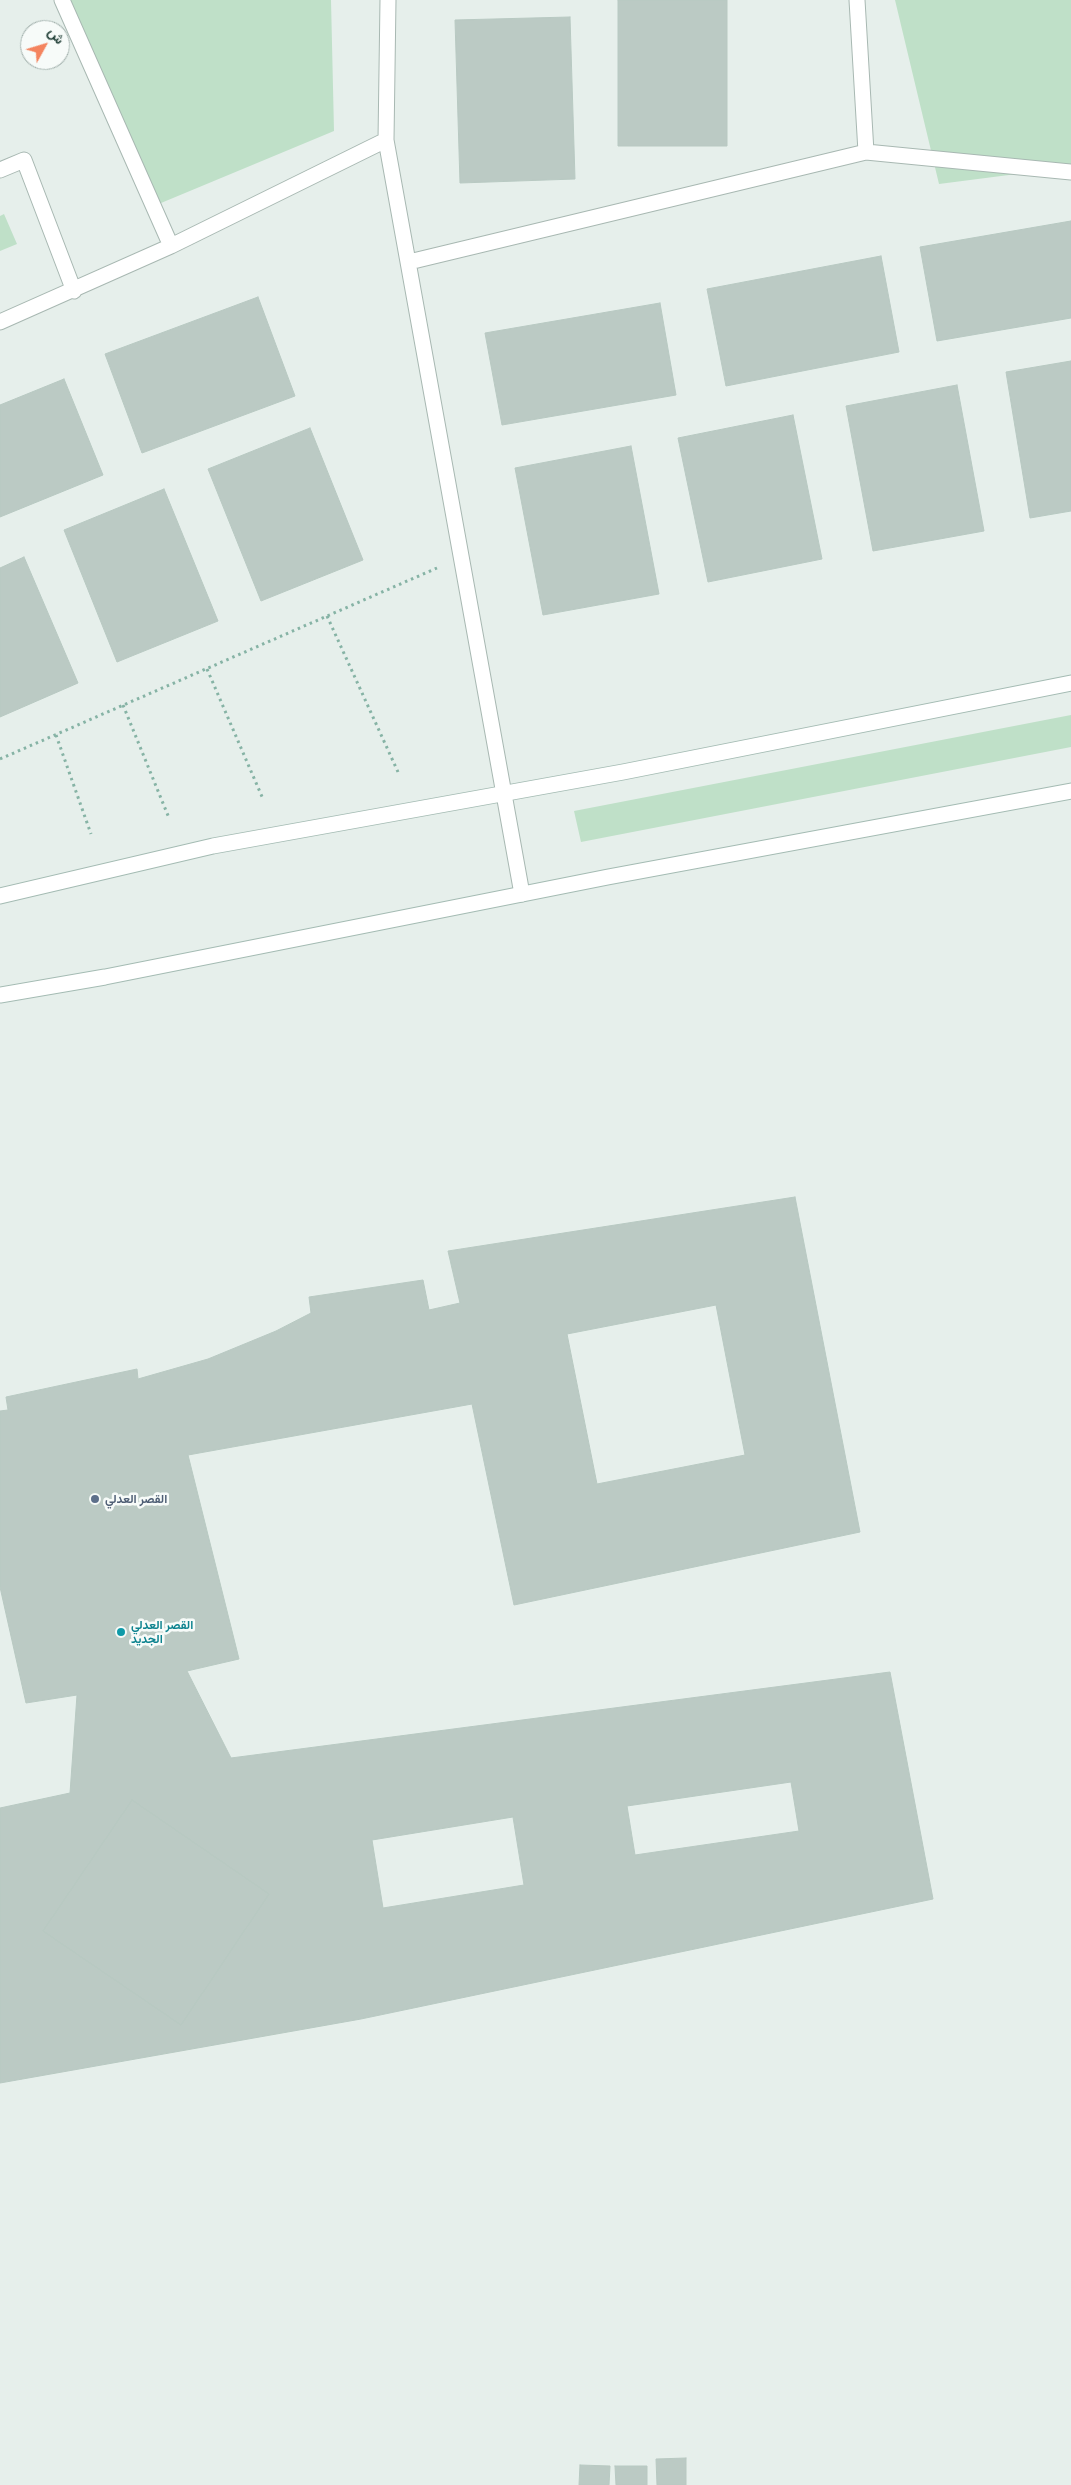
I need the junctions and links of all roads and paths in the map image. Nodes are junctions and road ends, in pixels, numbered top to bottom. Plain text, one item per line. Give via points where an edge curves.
1 (62, 0) edge
2 (388, 0) edge
3 (857, 0) edge
4 (386, 140) junction
5 (866, 152) junction
6 (0, 170) edge
7 (1071, 172) edge
8 (170, 246) junction
9 (409, 262) junction
10 (74, 291) junction
11 (0, 322) edge
12 (462, 558) junction
13 (327, 616) junction
14 (207, 669) junction
15 (1071, 682) edge
16 (123, 705) junction
17 (56, 735) junction
18 (0, 759) edge
19 (398, 772) dead end
20 (1071, 791) edge
21 (504, 793) junction
22 (263, 799) dead end
23 (169, 818) dead end
24 (92, 834) dead end
25 (522, 894) junction
26 (0, 896) edge
27 (0, 995) edge

1 - 8 street
2 - 4 street
3 - 5 street
4 - 8 street
4 - 9 street
5 - 7 street
5 - 9 street
6 - 10 street via 24,160
8 - 10 street
9 - 12 street
10 - 11 street
12 - 13 path
12 - 21 street
13 - 14 path
13 - 19 path
14 - 16 path
14 - 22 path
15 - 21 street
16 - 17 path
16 - 23 path
17 - 18 path
17 - 24 path
20 - 25 street
21 - 25 street
21 - 26 street via 214,846
25 - 27 street

